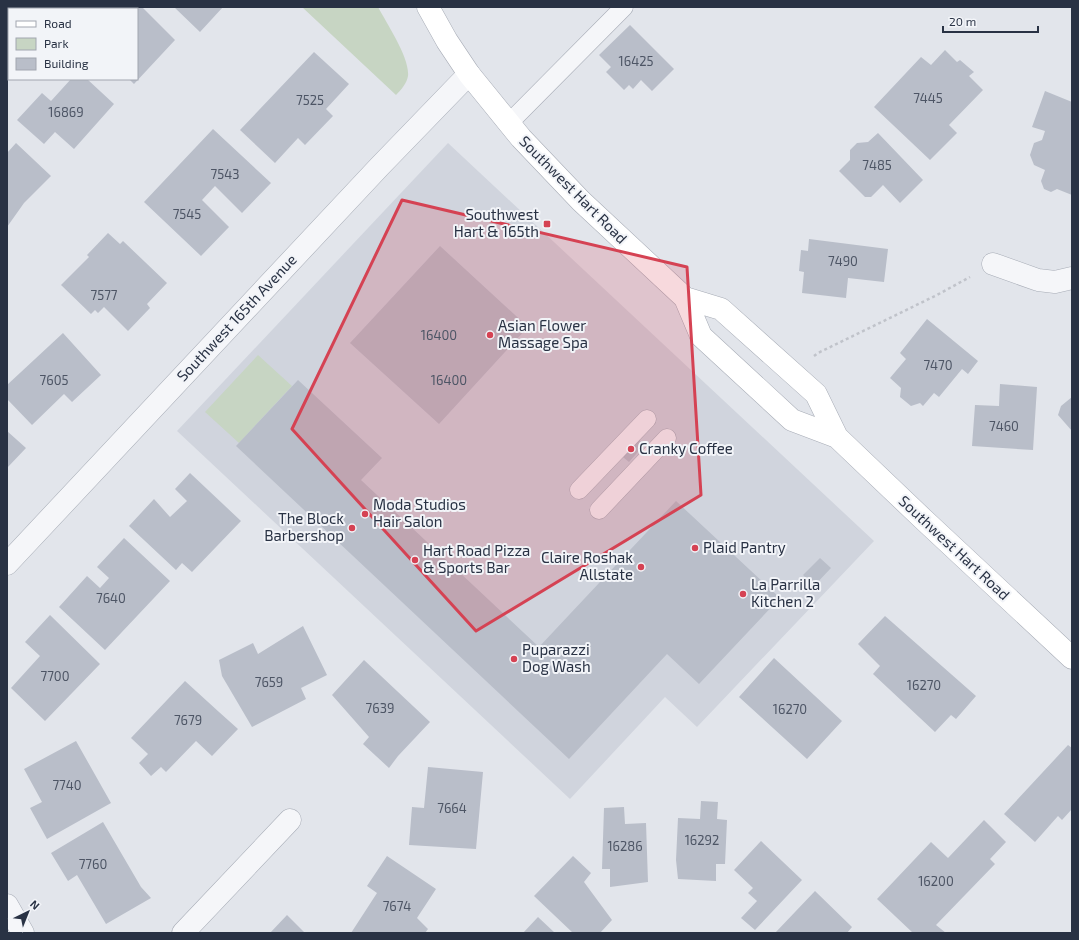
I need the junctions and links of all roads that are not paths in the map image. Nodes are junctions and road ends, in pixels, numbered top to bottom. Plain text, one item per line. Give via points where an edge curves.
1 (428, 7) edge
2 (624, 7) edge
3 (469, 74) junction
4 (509, 123) junction
5 (993, 264) road end
6 (1072, 278) edge
7 (685, 298) junction
8 (646, 419) dead end
9 (837, 436) junction
10 (667, 438) dead end
11 (579, 490) dead end
12 (600, 510) dead end
13 (7, 564) edge
14 (1072, 658) edge
15 (290, 820) dead end
16 (7, 905) edge
17 (23, 933) edge
18 (183, 933) edge

1 - 3 main road, Southwest Hart Road
2 - 4 lane
3 - 4 main road, Southwest Hart Road
3 - 13 street, Southwest 165th Avenue
4 - 7 main road, Southwest Hart Road via 582,201
5 - 6 street via 1038,280 1055,282
7 - 9 main road, Southwest Hart Road via 721,309 816,394
7 - 9 main road, Southwest Hart Road via 701,336 792,420
8 - 11 lane
9 - 14 main road, Southwest Hart Road
10 - 12 lane
15 - 18 street
16 - 17 street

